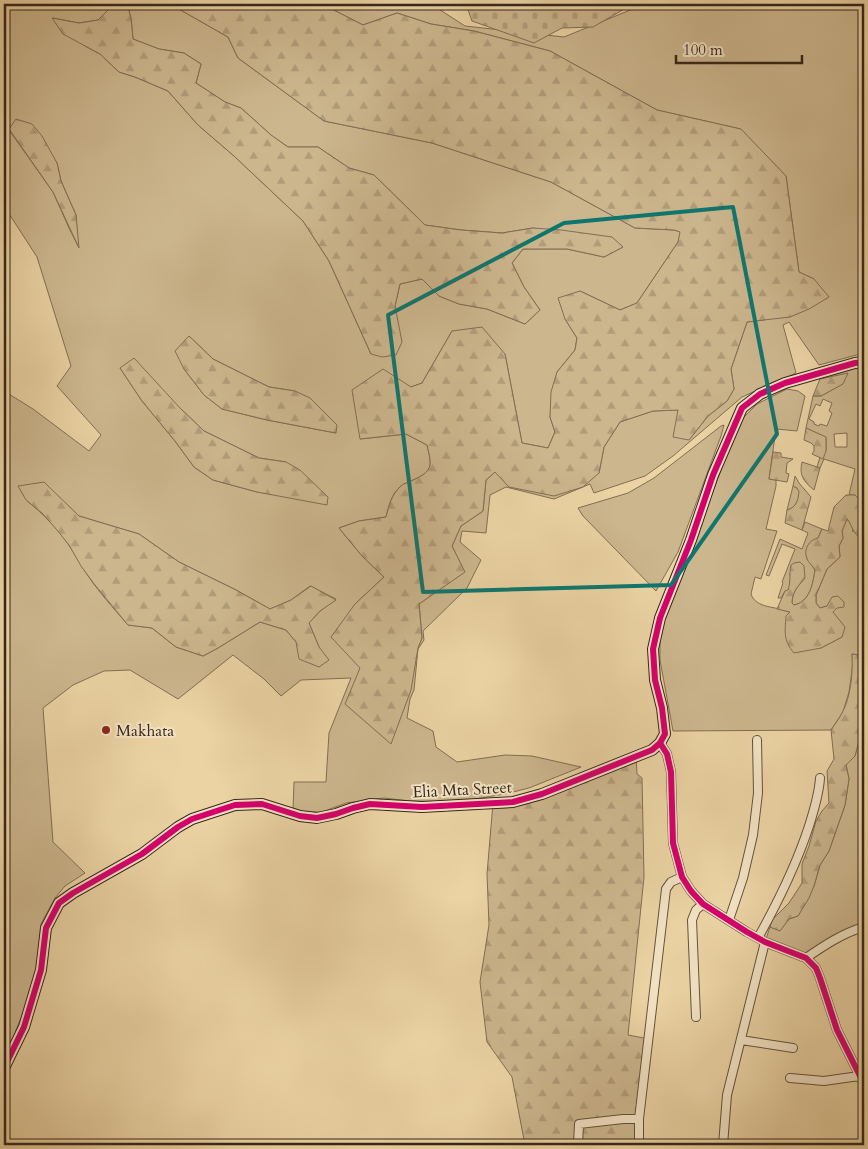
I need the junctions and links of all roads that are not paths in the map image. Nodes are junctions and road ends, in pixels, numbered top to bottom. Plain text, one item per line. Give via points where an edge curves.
1 (864, 362) edge
2 (758, 740) dead end
3 (660, 743) junction
4 (820, 778) dead end
5 (682, 877) junction
6 (703, 904) junction
7 (729, 920) junction
8 (864, 926) edge
9 (761, 940) junction
10 (806, 958) junction
11 (696, 1017) dead end
12 (740, 1040) junction
13 (792, 1048) dead end
14 (4, 1068) edge
15 (860, 1076) junction
16 (790, 1078) dead end
17 (864, 1084) edge
18 (640, 1119) junction
19 (578, 1145) edge
20 (639, 1145) edge
21 (723, 1145) edge

1 - 3 street via 785,384 760,394 742,408 713,475 660,618 653,649 664,734
2 - 7 street via 758,792 752,834 743,878
3 - 5 street via 667,754 671,772 673,843
3 - 14 street, Elia Mta Street via 652,750 514,802 422,807 370,804 317,818 262,804 235,805 192,819 142,854 59,903 46,928 41,970 24,1027
4 - 9 street via 816,804 802,848
5 - 6 street
5 - 18 street via 671,882 666,889
6 - 7 street
6 - 11 street via 692,920
7 - 9 street
8 - 10 street via 832,940
9 - 10 street
9 - 12 street
10 - 15 street via 816,968 837,1030
12 - 13 street
12 - 21 street via 727,1095
15 - 16 street via 824,1081
15 - 17 street
18 - 19 street via 579,1124
18 - 20 street

